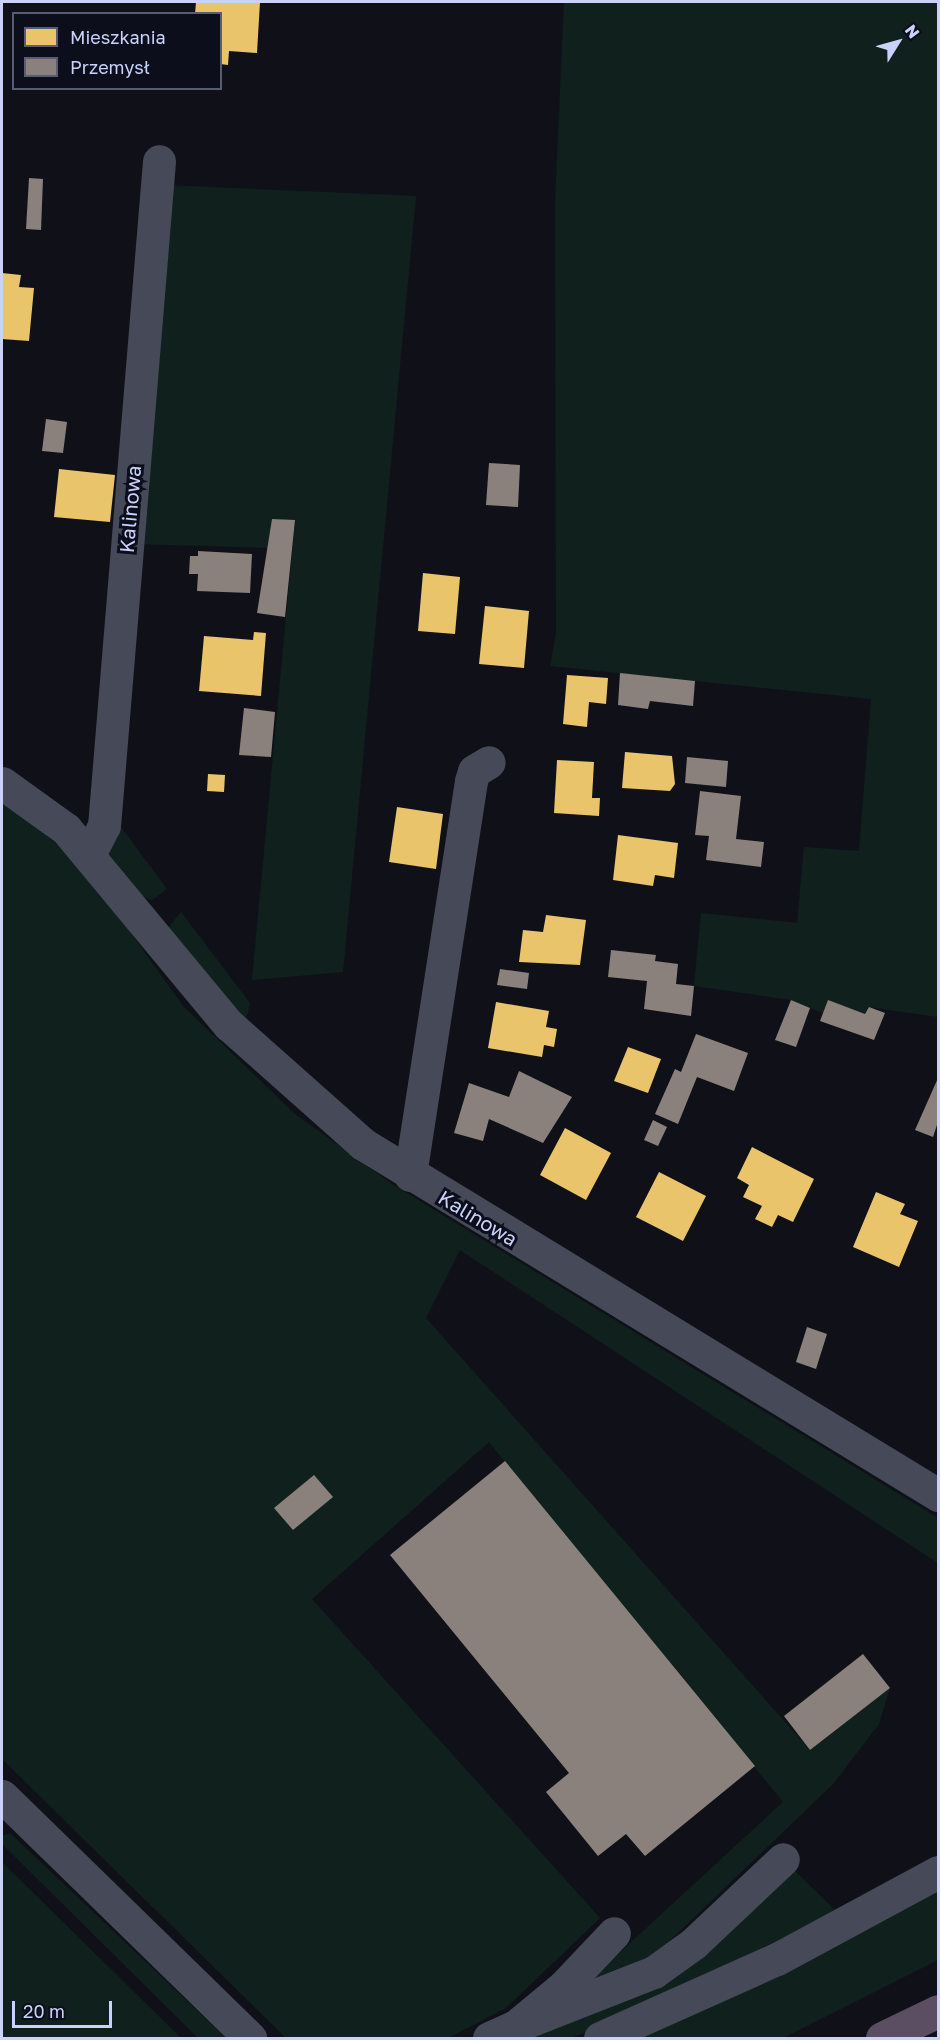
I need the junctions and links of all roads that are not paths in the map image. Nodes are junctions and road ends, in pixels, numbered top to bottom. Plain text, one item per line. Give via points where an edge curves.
1 (159, 160) dead end
2 (489, 762) dead end
3 (2, 783) edge
4 (90, 853) junction
5 (410, 1175) junction
6 (939, 1495) edge
7 (6, 1809) edge
8 (783, 1859) dead end
9 (939, 1872) edge
10 (614, 1933) dead end
11 (939, 2011) edge
12 (502, 2032) edge
13 (250, 2038) edge
14 (600, 2038) edge
15 (882, 2038) edge

1 - 4 street, Kalinowa via 104,826
2 - 5 street via 474,771 471,781
3 - 4 street, Kalinowa via 30,801
4 - 5 street, Kalinowa via 229,1025 313,1105
5 - 6 street, Kalinowa
7 - 13 street
8 - 12 street via 694,1943 654,1972
9 - 14 street via 777,1959
10 - 12 street
11 - 15 highway

